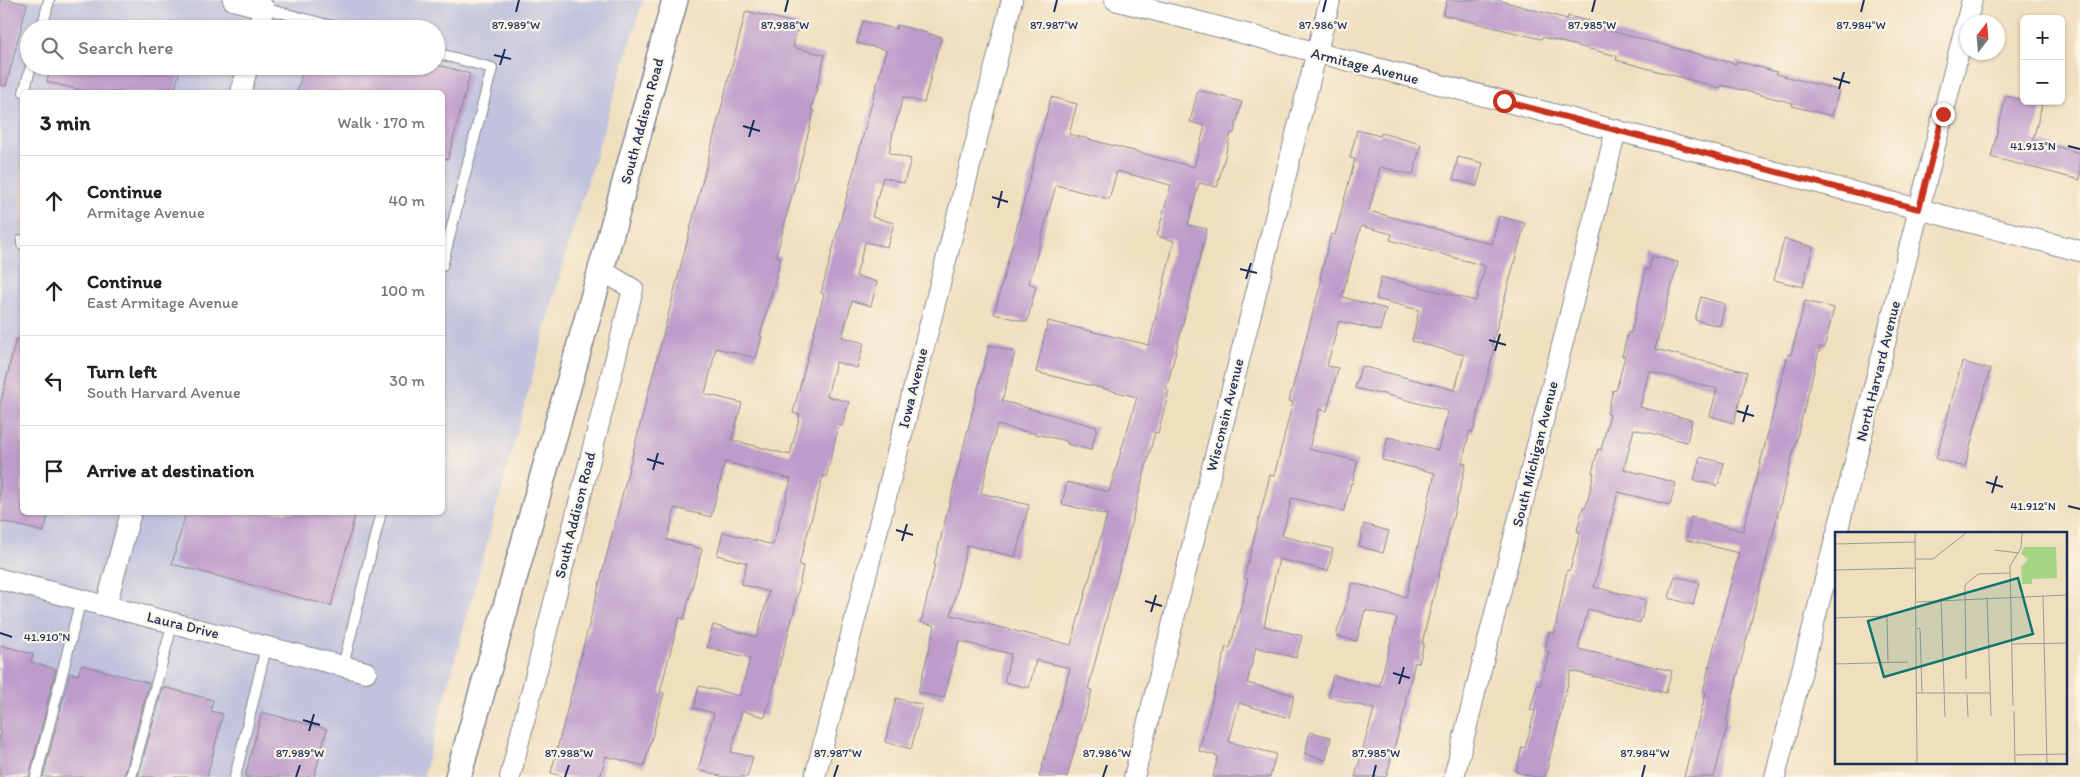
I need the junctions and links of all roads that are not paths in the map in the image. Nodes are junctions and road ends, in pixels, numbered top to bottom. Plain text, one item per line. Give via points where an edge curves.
1 (49, 0) edge
2 (233, 0) edge
3 (675, 0) edge
4 (1012, 0) edge
5 (1114, 0) edge
6 (1330, 0) edge
7 (1972, 0) edge
8 (264, 8) junction
9 (44, 20) edge
10 (261, 20) edge
11 (309, 20) edge
12 (1317, 53) junction
13 (445, 55) edge
14 (29, 75) edge
15 (246, 75) edge
16 (25, 90) edge
17 (242, 90) edge
18 (1616, 130) junction
19 (1919, 209) junction
20 (2080, 250) edge
21 (445, 254) edge
22 (601, 270) junction
23 (130, 515) edge
24 (380, 515) edge
25 (1838, 532) edge
26 (1835, 542) edge
27 (0, 579) edge
28 (81, 599) junction
29 (106, 606) junction
30 (173, 622) junction
31 (266, 647) junction
32 (343, 666) junction
33 (366, 672) dead end
34 (36, 777) edge
35 (131, 777) edge
36 (235, 777) edge
37 (458, 777) edge
38 (510, 777) edge
39 (815, 777) edge
40 (1134, 777) edge
41 (1454, 777) edge
42 (1775, 777) edge

1 - 9 lane
2 - 8 street
3 - 22 street, South Addison Road
4 - 39 street, Iowa Avenue
5 - 12 street, Armitage Avenue
6 - 12 street, Wisconsin Avenue
7 - 19 street, North Harvard Avenue
8 - 10 street
8 - 11 lane
12 - 18 street, Armitage Avenue
12 - 40 street, Wisconsin Avenue
13 - 21 lane via 492,68
14 - 16 lane
15 - 17 street
18 - 19 street, Armitage Avenue
18 - 41 street, South Michigan Avenue
19 - 20 street, Armitage Avenue
19 - 25 street, North Harvard Avenue
22 - 37 street, South Addison Road
22 - 38 street, South Addison Road via 632,289
23 - 29 street
24 - 32 lane
26 - 42 street, North Harvard Avenue
27 - 28 street, Laura Drive
28 - 29 street, Laura Drive
28 - 34 lane
29 - 30 street, Laura Drive
30 - 31 street, Laura Drive
30 - 35 lane
31 - 32 street, Laura Drive
31 - 36 lane
32 - 33 street, Laura Drive

